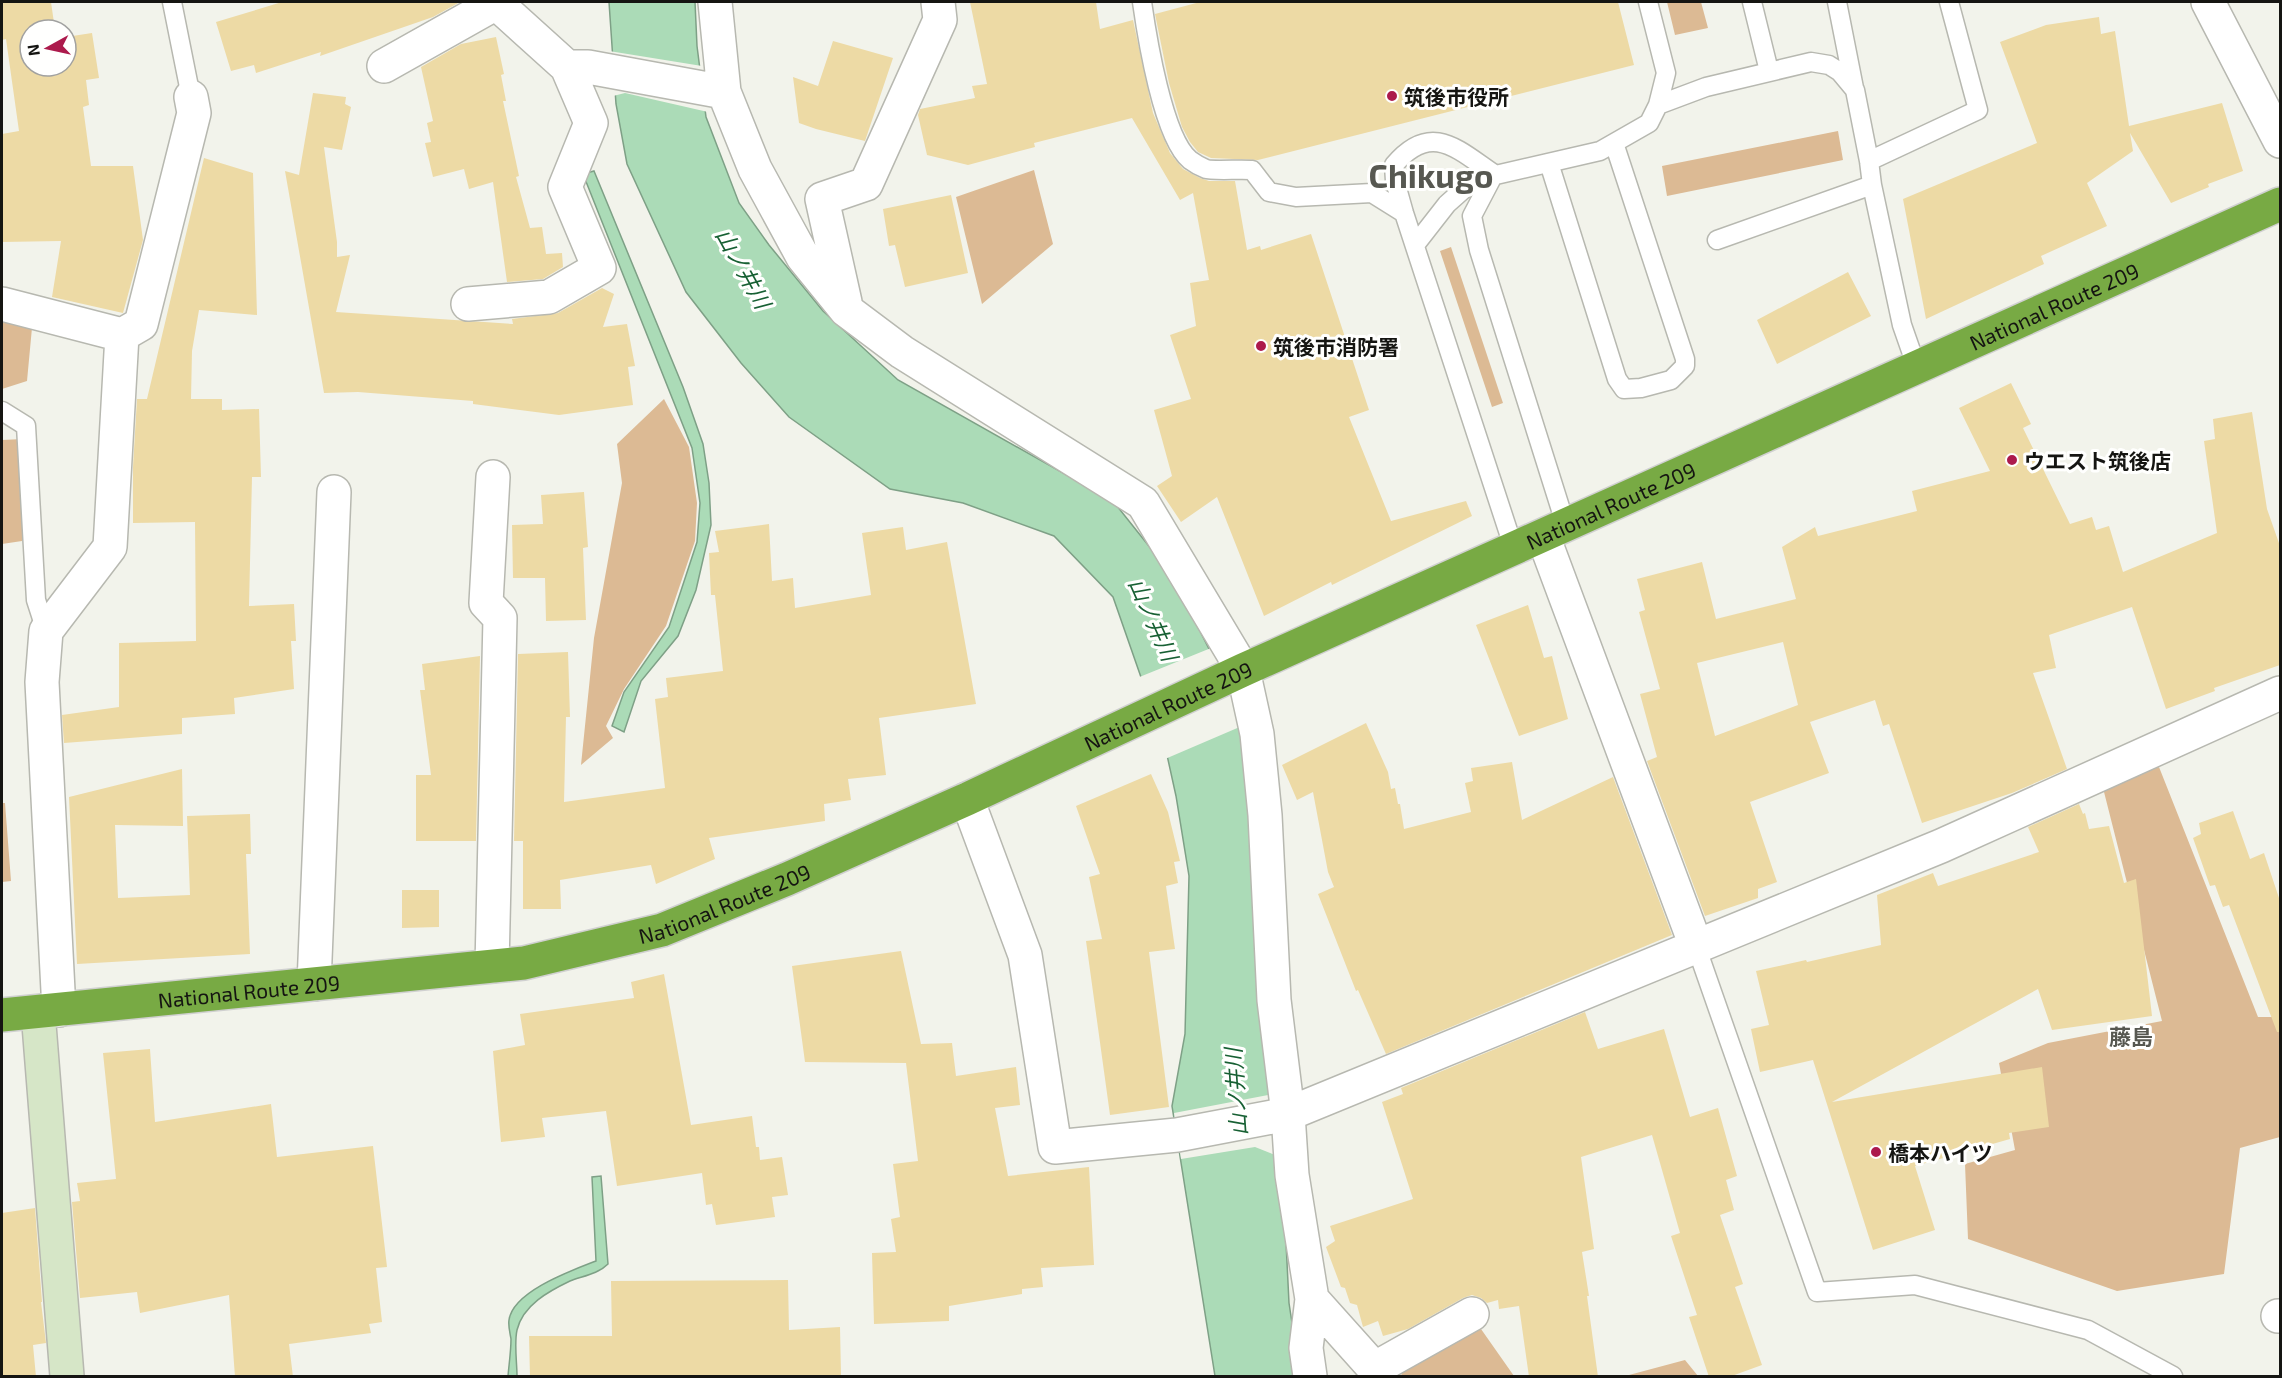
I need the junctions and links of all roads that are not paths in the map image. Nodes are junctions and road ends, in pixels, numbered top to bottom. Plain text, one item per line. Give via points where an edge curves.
1 (172, 2) edge
2 (496, 2) edge
3 (715, 2) edge
4 (938, 2) edge
5 (1142, 2) edge
6 (1648, 2) edge
7 (1752, 2) edge
8 (1837, 2) edge
9 (1949, 2) edge
10 (2208, 2) edge
11 (384, 66) dead end
12 (577, 67) junction
13 (1769, 71) junction
14 (1855, 90) junction
15 (724, 92) junction
16 (191, 98) joint
17 (1658, 105) junction
18 (2280, 141) edge
19 (1614, 142) junction
20 (1869, 161) junction
21 (1549, 163) junction
22 (1494, 174) junction
23 (1872, 185) junction
24 (2280, 204) edge
25 (1404, 213) junction
26 (1717, 240) dead end
27 (1415, 246) junction
28 (2, 303) edge
29 (468, 304) dead end
30 (846, 310) junction
31 (122, 335) junction
32 (1917, 368) junction
33 (2, 411) edge
34 (493, 477) dead end
35 (334, 492) dead end
36 (1555, 531) junction
37 (1514, 549) junction
38 (46, 631) junction
39 (1244, 670) junction
40 (2280, 693) edge
41 (967, 799) junction
42 (1696, 946) junction
43 (492, 966) junction
44 (314, 984) junction
45 (48, 1011) junction
46 (2, 1015) edge
47 (1282, 1116) junction
48 (1312, 1299) junction
49 (1472, 1314) dead end
50 (1378, 1373) edge
51 (67, 1377) edge
52 (1310, 1377) edge
53 (2173, 1377) edge

1 - 16 lane
2 - 11 street
2 - 12 street
3 - 15 street
4 - 30 street via 940,20 866,184 822,199
5 - 25 lane via 1147,41 1169,127 1189,159 1208,170 1252,170 1269,192 1296,197 1372,193
6 - 17 lane via 1666,73
7 - 13 lane
8 - 14 lane
9 - 20 lane via 1978,110
10 - 18 street
12 - 15 street
12 - 29 street via 591,123 565,187 599,268 549,297
13 - 14 lane via 1811,62 1828,65 1840,72
13 - 17 lane via 1706,87
14 - 20 lane
15 - 30 street via 755,169 803,257
16 - 31 street via 194,113 141,324
17 - 19 lane via 1649,123
19 - 21 lane via 1600,151
19 - 21 lane via 1685,358 1685,366 1671,380 1624,389 1617,379
20 - 23 lane
21 - 22 lane
22 - 25 lane via 1456,147 1430,140 1418,144 1394,165
22 - 27 lane via 1462,188
22 - 36 lane via 1472,216
23 - 26 lane
23 - 32 lane via 1902,325
24 - 32 highway, National Route 209
25 - 27 lane
27 - 37 lane
28 - 31 street
30 - 39 street via 902,352 1143,503
31 - 38 street via 110,547
32 - 36 highway, National Route 209
33 - 38 lane via 26,426 36,600
34 - 43 street via 486,603 500,618
35 - 44 street
36 - 37 highway, National Route 209
36 - 42 street
37 - 39 highway, National Route 209
38 - 45 street via 42,682
39 - 41 highway, National Route 209
39 - 47 street via 1257,734 1265,816
40 - 42 street via 1941,846
41 - 43 highway, National Route 209 via 662,930 524,963
41 - 47 street via 1025,955 1055,1147 1177,1135
42 - 47 street
42 - 53 lane via 1817,1292 1915,1285 2088,1330
43 - 44 highway, National Route 209
44 - 45 highway, National Route 209
45 - 46 highway, National Route 209
45 - 51 street
47 - 48 street
48 - 50 street
48 - 52 street via 1306,1348
49 - 50 street

